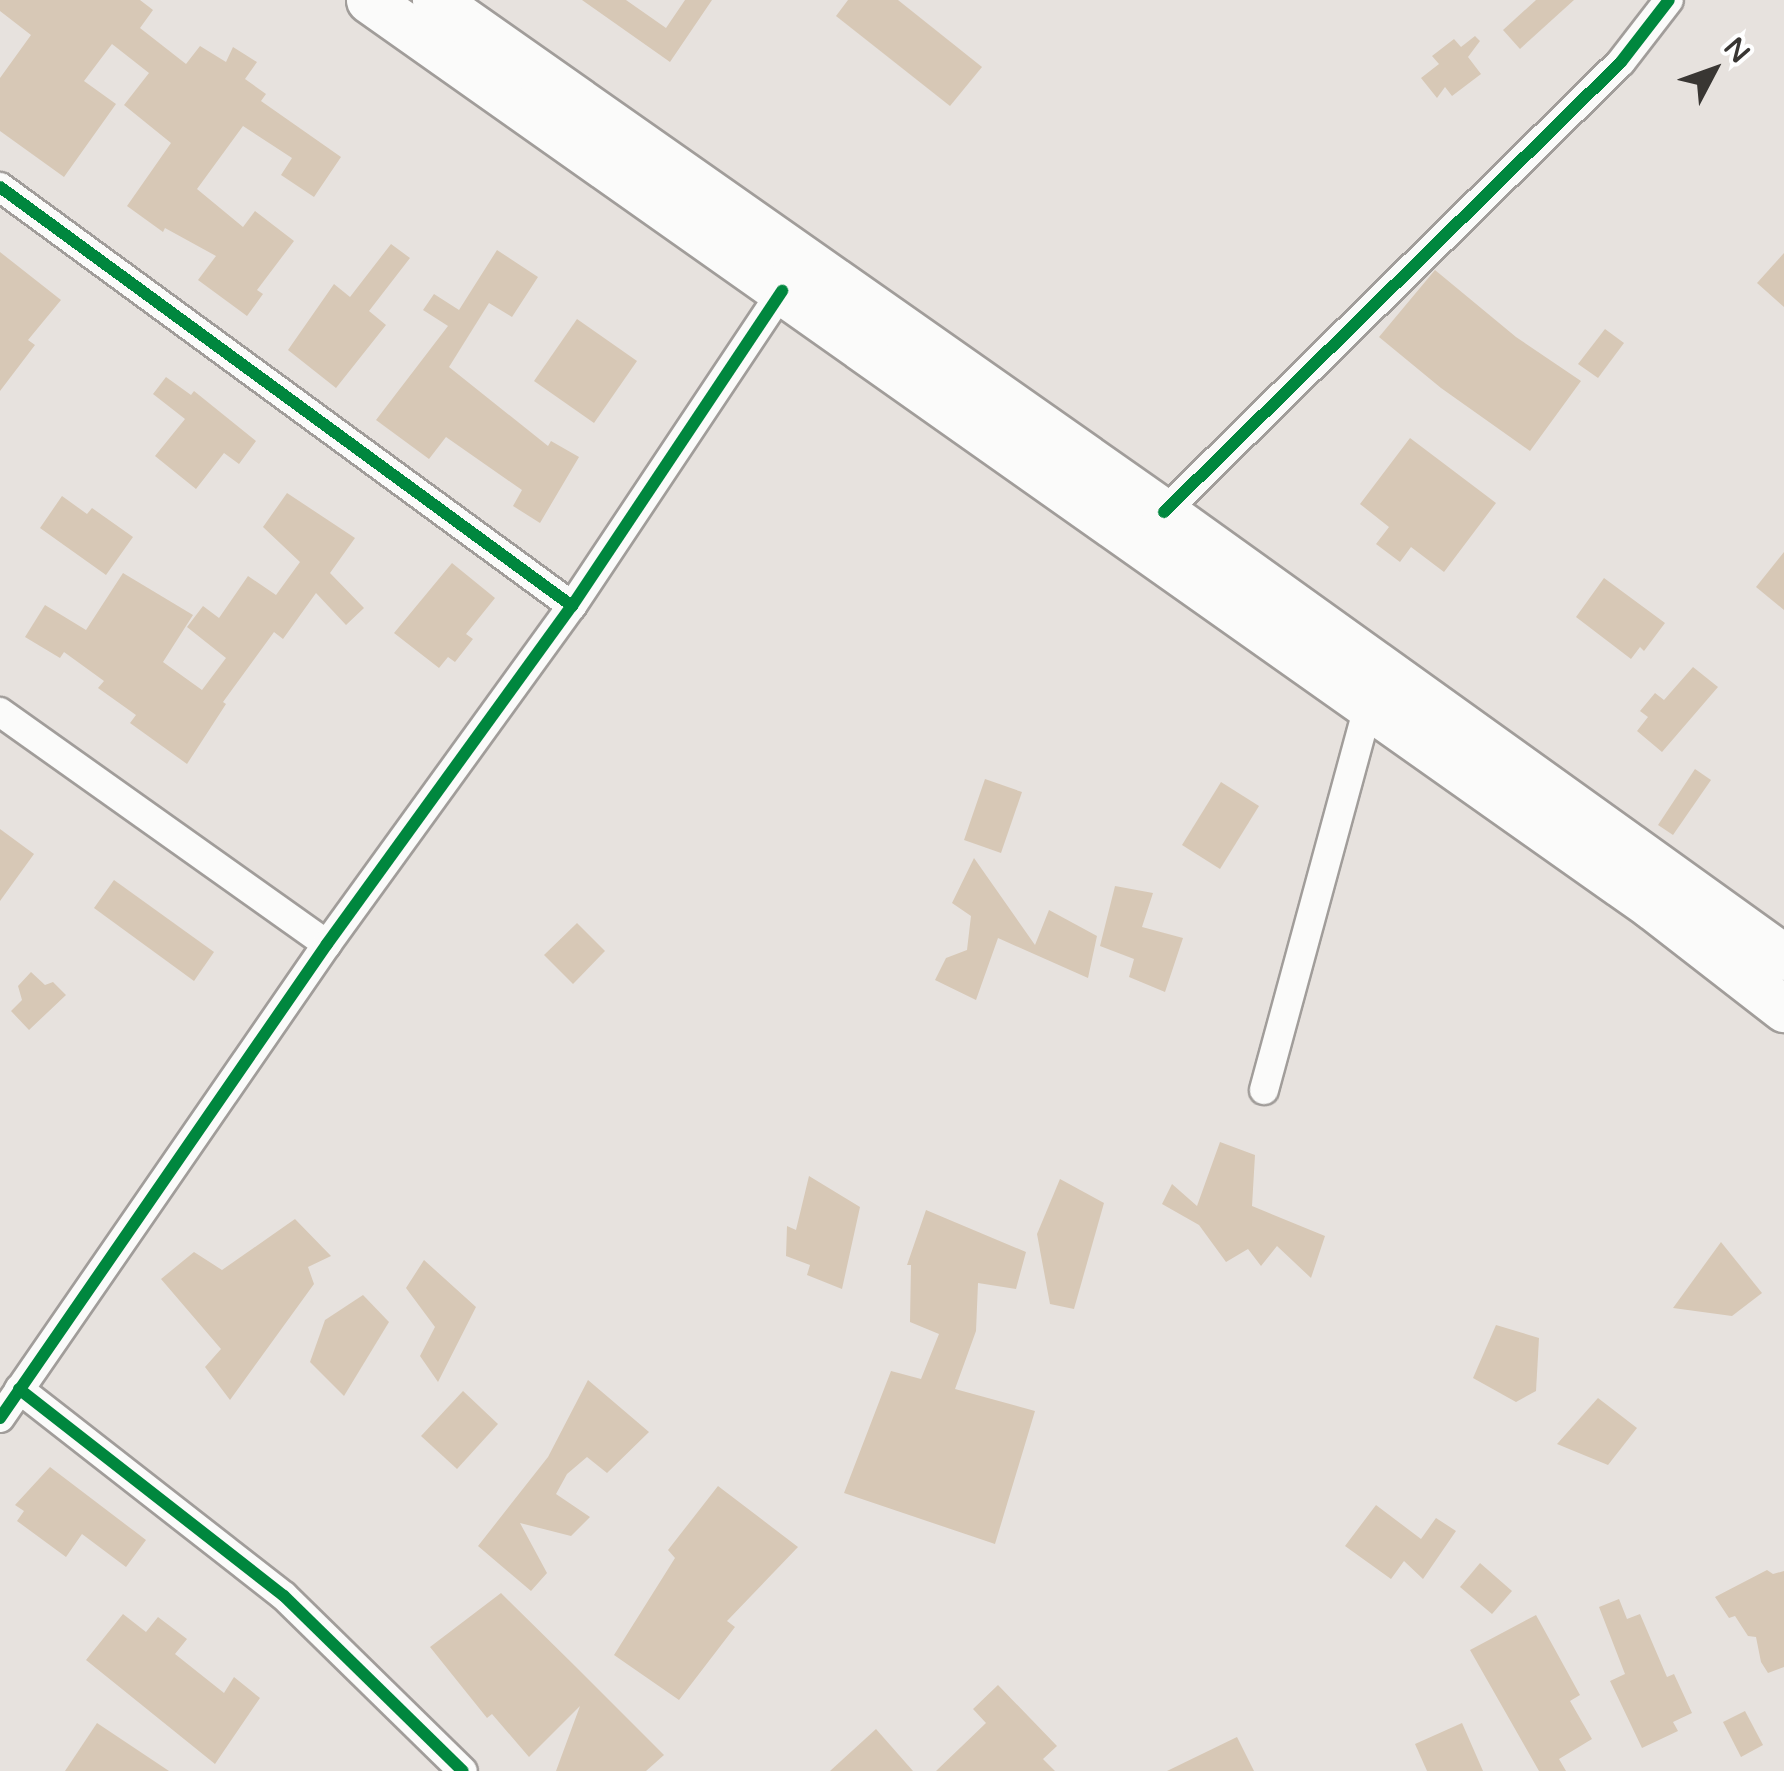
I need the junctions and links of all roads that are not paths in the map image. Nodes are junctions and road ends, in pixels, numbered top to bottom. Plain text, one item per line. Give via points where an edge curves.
1 (369, 0) edge
2 (434, 0) edge
3 (1670, 0) edge
4 (0, 188) edge
5 (782, 292) junction
6 (1164, 512) junction
7 (572, 606) junction
8 (1376, 688) junction
9 (0, 712) edge
10 (327, 944) junction
11 (1784, 957) edge
12 (1784, 1009) edge
13 (1264, 1090) dead end
14 (19, 1389) junction
15 (0, 1418) edge
16 (463, 1771) edge

1 - 5 main road
2 - 6 main road
3 - 6 street via 1621,62
4 - 7 street
5 - 7 street
5 - 8 main road
6 - 8 main road
7 - 10 street
8 - 11 main road
8 - 12 main road
8 - 13 street
9 - 10 street
10 - 14 street
14 - 15 street
14 - 16 street via 284,1596

